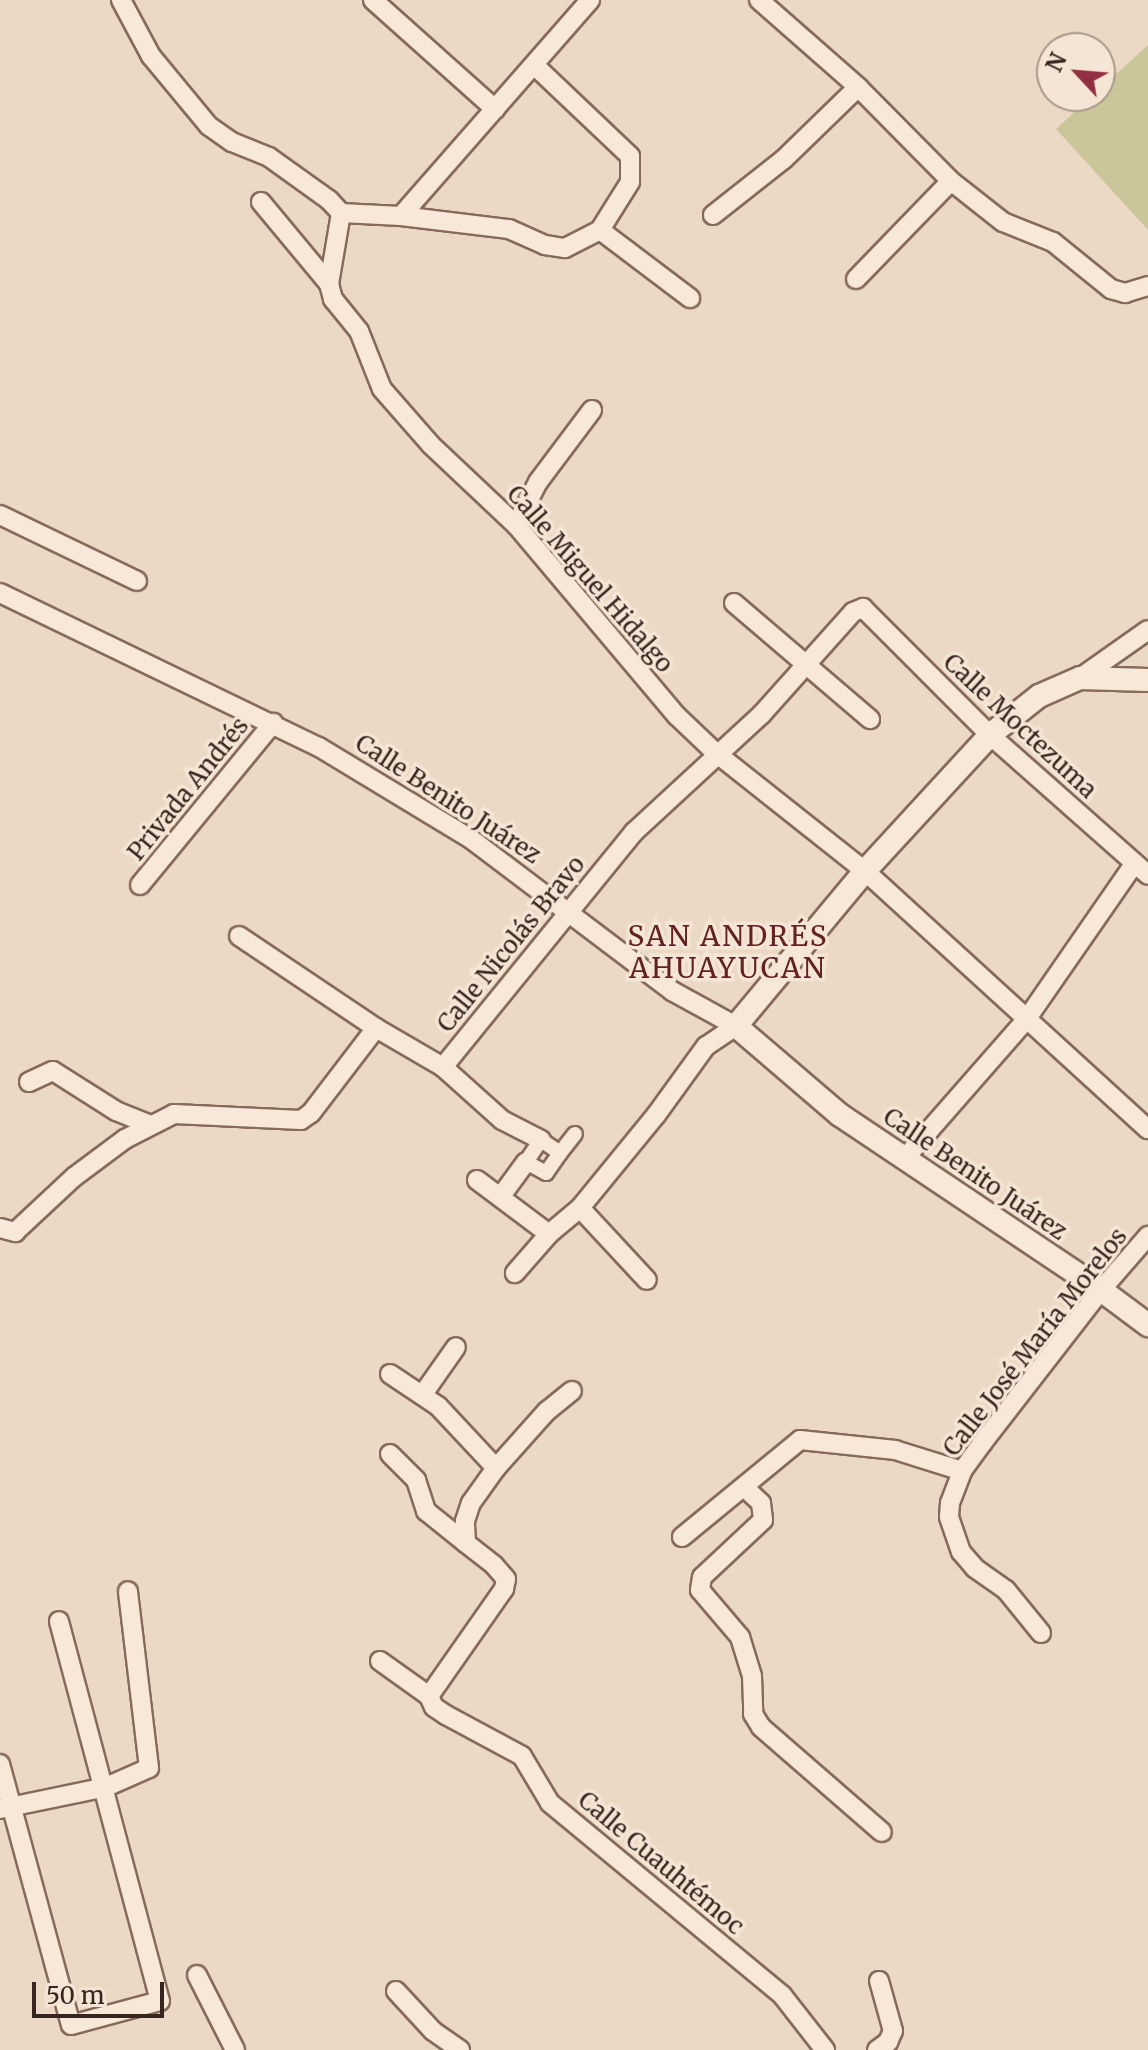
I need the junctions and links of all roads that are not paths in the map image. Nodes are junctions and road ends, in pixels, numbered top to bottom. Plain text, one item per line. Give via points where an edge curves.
1 (121, 0) edge
2 (373, 0) edge
3 (759, 0) edge
4 (591, 1) edge
5 (534, 65) junction
6 (858, 87) junction
7 (495, 109) junction
8 (951, 181) junction
9 (261, 202) dead end
10 (341, 213) junction
11 (713, 215) dead end
12 (401, 216) junction
13 (600, 230) junction
14 (856, 279) dead end
15 (329, 284) junction
16 (1148, 286) edge
17 (690, 298) dead end
18 (592, 410) dead end
19 (0, 515) edge
20 (516, 525) junction
21 (137, 581) dead end
22 (0, 593) edge
23 (734, 603) dead end
24 (863, 608) joint
25 (1148, 630) edge
26 (806, 663) junction
27 (1080, 678) junction
28 (1148, 680) edge
29 (870, 719) dead end
30 (273, 723) junction
31 (990, 735) junction
32 (716, 753) junction
33 (1141, 869) edge
34 (865, 871) junction
35 (140, 885) dead end
36 (566, 913) junction
37 (239, 936) dead end
38 (1026, 1020) junction
39 (736, 1026) junction
40 (376, 1028) junction
41 (443, 1067) junction
42 (29, 1082) dead end
43 (148, 1124) junction
44 (1148, 1129) edge
45 (575, 1134) dead end
46 (541, 1140) junction
47 (560, 1153) junction
48 (905, 1158) junction
49 (526, 1162) junction
50 (477, 1180) dead end
51 (501, 1196) junction
52 (580, 1208) junction
53 (0, 1228) edge
54 (549, 1234) junction
55 (1148, 1236) edge
56 (515, 1273) dead end
57 (647, 1280) dead end
58 (1101, 1290) junction
59 (1148, 1325) edge
60 (456, 1347) dead end
61 (390, 1374) dead end
62 (572, 1391) dead end
63 (423, 1394) junction
64 (390, 1454) dead end
65 (496, 1468) junction
66 (962, 1471) junction
67 (745, 1488) junction
68 (682, 1537) dead end
69 (466, 1543) junction
70 (128, 1591) dead end
71 (59, 1621) dead end
72 (1041, 1633) dead end
73 (380, 1661) dead end
74 (429, 1696) junction
75 (0, 1764) edge
76 (106, 1787) junction
77 (6, 1808) edge
78 (882, 1832) dead end
79 (197, 1975) dead end
80 (879, 1981) dead end
81 (396, 1991) dead end
82 (823, 2049) edge
83 (235, 2050) edge
84 (460, 2050) edge
85 (877, 2050) edge

1 - 10 street via 151,56 209,126 269,157
2 - 7 street
3 - 6 street
4 - 5 street
5 - 7 street
5 - 13 street via 630,156 630,182
6 - 8 street
6 - 11 street via 784,159
7 - 12 street
8 - 14 street
8 - 16 street via 1003,222 1061,247 1111,289 1125,293
9 - 15 street, Calle Miguel Hidalgo
10 - 12 street
10 - 15 street
12 - 13 street via 509,229 565,248
13 - 17 street
15 - 20 street, Calle Miguel Hidalgo via 333,299 359,331 382,389 431,445
18 - 20 street via 538,482
19 - 21 street
20 - 32 street, Calle Miguel Hidalgo via 677,716
22 - 30 street, Calle Benito Juárez
23 - 26 street
24 - 26 street, Calle Nicolás Bravo via 853,612
24 - 31 street, Calle Moctezuma
25 - 27 street
26 - 29 street
26 - 32 street, Calle Nicolás Bravo via 761,715
27 - 28 street
27 - 31 street via 1039,696
30 - 35 street, Privada Andrés
30 - 36 street, Calle Benito Juárez via 471,839
31 - 33 street, Calle Moctezuma
31 - 34 street
32 - 34 street, Calle Miguel Hidalgo
32 - 36 street, Calle Nicolás Bravo via 634,832
33 - 38 street
34 - 38 street, Calle Miguel Hidalgo
34 - 39 street
36 - 39 street, Calle Benito Juárez via 672,991
36 - 41 street, Calle Nicolás Bravo
37 - 40 street, Calle Nicolás Bravo
38 - 44 street, Calle Miguel Hidalgo
38 - 48 street
39 - 48 street, Calle Benito Juárez via 840,1115
39 - 52 street via 706,1046
40 - 41 street, Calle Nicolás Bravo
40 - 43 street via 301,1120 174,1114
41 - 46 street via 502,1120
42 - 43 street via 53,1071 116,1111
43 - 53 street via 74,1177 15,1232
45 - 47 street
46 - 47 street
46 - 49 street
47 - 49 street via 546,1173
48 - 58 street, Calle Benito Juárez
49 - 51 street
50 - 51 street
51 - 54 street
52 - 54 street
52 - 57 street
54 - 56 street
55 - 58 street, Calle José María Morelos
58 - 59 street, Calle Benito Juárez
58 - 66 street, Calle José María Morelos
60 - 63 street
61 - 63 street
62 - 65 street
63 - 65 street
64 - 69 street via 416,1480 426,1511
65 - 69 street via 471,1503
66 - 67 street via 895,1450 800,1440
66 - 72 street, Calle José María Morelos via 949,1517 961,1552 1006,1590
67 - 68 street
67 - 78 street via 765,1511 755,1529 702,1577 700,1590 740,1637 752,1676 753,1714 761,1727
69 - 74 street via 506,1579 504,1589
70 - 76 street via 149,1768
71 - 76 street
73 - 74 street, Calle Cuauhtémoc
74 - 82 street, Calle Cuauhtémoc via 446,1715 522,1756 550,1803 782,1995
75 - 77 street
76 - 77 street
76 - 77 street via 160,2001 71,2025
79 - 83 street
80 - 85 street via 893,2031
81 - 84 street via 433,2031

